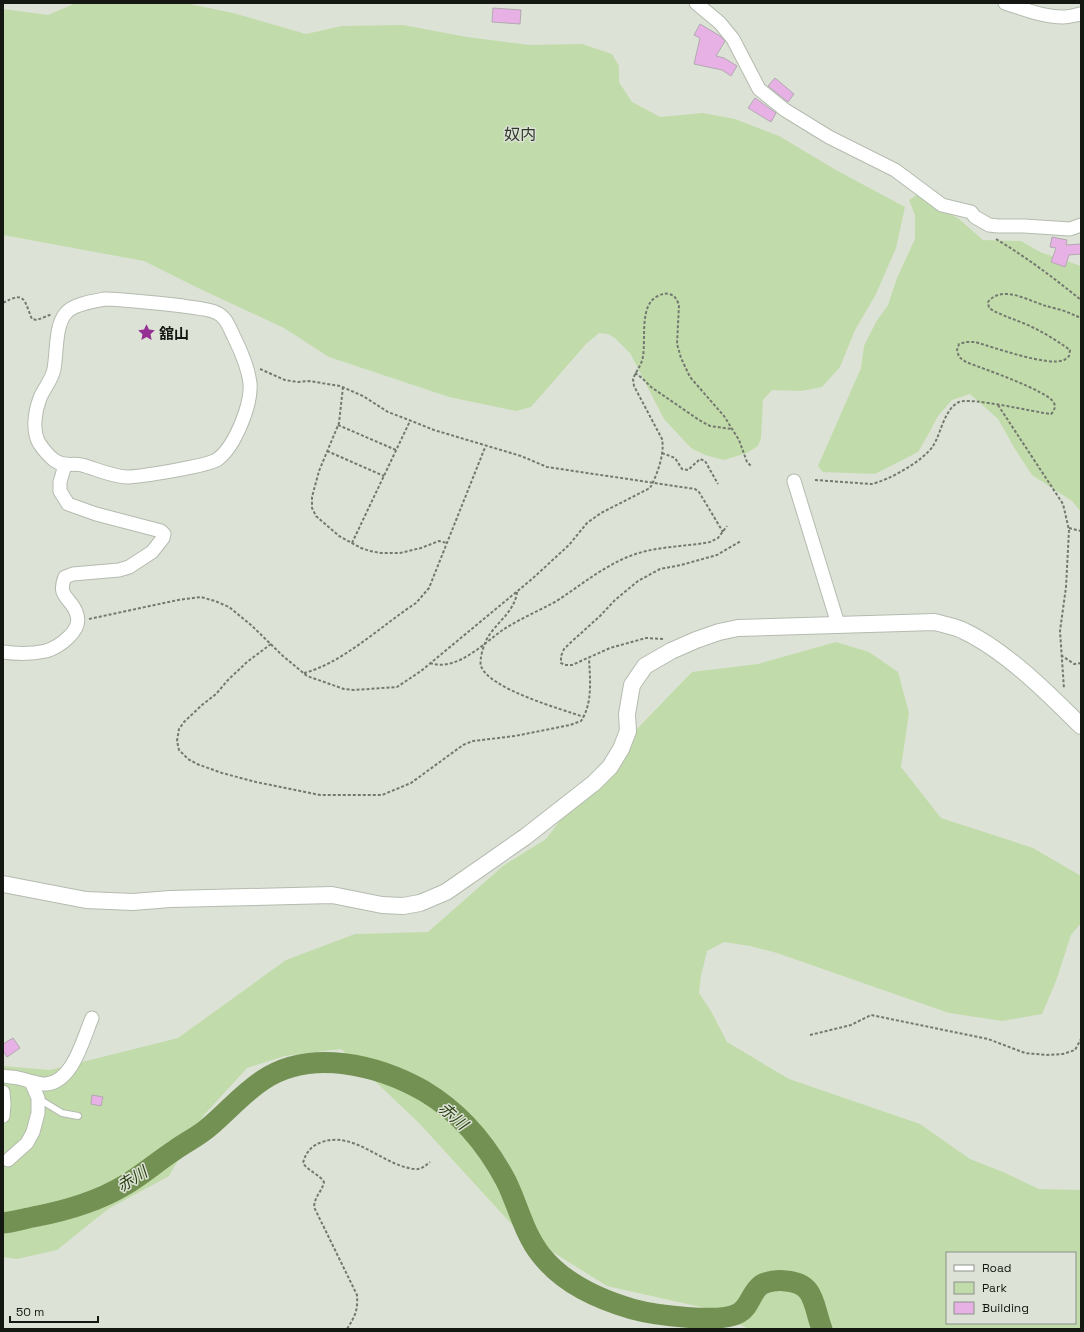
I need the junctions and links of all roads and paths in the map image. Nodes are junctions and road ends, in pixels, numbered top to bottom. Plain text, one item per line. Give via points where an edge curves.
1 (696, 3) edge
2 (1005, 3) edge
3 (1081, 14) edge
4 (1081, 225) edge
5 (991, 236) dead end
6 (1081, 300) edge
7 (3, 303) edge
8 (66, 312) junction
9 (1081, 318) edge
10 (244, 361) junction
11 (636, 373) junction
12 (343, 387) junction
13 (998, 405) junction
14 (410, 421) junction
15 (338, 425) junction
16 (732, 429) junction
17 (486, 445) junction
18 (396, 450) junction
19 (327, 451) junction
20 (662, 453) junction
21 (66, 465) junction
22 (752, 467) dead end
23 (384, 476) junction
24 (815, 480) dead end
25 (794, 481) dead end
26 (653, 482) junction
27 (718, 484) dead end
28 (727, 526) dead end
29 (1069, 528) junction
30 (1081, 531) edge
31 (723, 532) junction
32 (740, 541) dead end
33 (352, 543) junction
34 (447, 543) junction
35 (517, 590) junction
36 (78, 622) junction
37 (838, 624) junction
38 (271, 644) junction
39 (485, 644) junction
40 (673, 650) junction
41 (3, 652) edge
42 (1061, 654) junction
43 (589, 658) junction
44 (430, 663) junction
45 (1081, 664) edge
46 (303, 673) junction
47 (1061, 706) junction
48 (584, 716) junction
49 (1081, 726) edge
50 (3, 884) edge
51 (92, 1018) dead end
52 (810, 1035) dead end
53 (1081, 1039) edge
54 (3, 1076) edge
55 (31, 1082) junction
56 (3, 1092) edge
57 (38, 1098) junction
58 (3, 1116) edge
59 (78, 1116) dead end
60 (8, 1160) dead end
61 (430, 1162) dead end
62 (347, 1329) edge

1 - 4 street via 720,23 733,40 759,89 786,110 829,137 895,170 942,205 971,212 989,225 1070,229
2 - 3 street via 1038,14 1064,17
5 - 6 path via 1015,250
7 - 8 path via 21,298 26,302 32,319 37,320 58,311
8 - 10 street via 83,304 105,299 216,312 226,320
8 - 21 street via 60,319 52,374 40,398 35,423 39,442 54,461
9 - 13 path via 1024,297 1008,294 991,297 988,302 989,308 1024,323 1070,350 1069,356 1064,360 1053,362 1029,358 975,342 959,344 959,357 966,362 1041,392 1054,402 1055,406 1051,414
10 - 12 path via 285,380 322,382
10 - 21 street via 250,388 244,418 235,437 216,461 126,477 82,465
11 - 16 path via 651,387 699,420 710,426
11 - 16 path via 643,356 647,307 653,298 664,293 672,295 678,305 677,344 681,358 690,377
11 - 20 path via 633,379 634,386 662,439
12 - 14 path
12 - 15 path
13 - 24 path via 960,402 952,408 934,445 926,455 878,483
13 - 29 path via 1063,504
14 - 17 path
14 - 18 path
15 - 18 path
15 - 19 path
16 - 22 path via 747,462
17 - 26 path via 547,467
17 - 34 path
18 - 23 path
19 - 23 path
19 - 33 path via 312,496 312,508 316,516 329,528
20 - 26 path
20 - 27 path via 675,458 682,468 688,470 700,460 705,462
21 - 36 street via 60,482 60,491 68,504 164,534 152,552 129,567 65,577 62,590 78,615
23 - 33 path
25 - 37 street
26 - 31 path via 699,492
26 - 35 path via 650,488 587,523 569,545
28 - 31 path
29 - 30 path
29 - 42 path via 1066,587 1060,631
31 - 39 path via 710,542 647,551 608,566 555,602 504,629
32 - 43 path via 717,555 660,569 638,581 564,649 561,663 565,666 572,665
33 - 34 path via 370,551 400,553 439,541
34 - 46 path via 429,588 416,603 344,655 322,667
35 - 39 path via 516,599
35 - 44 path
36 - 38 path via 201,597 229,607
36 - 41 street via 72,635 47,650 17,654
37 - 40 street via 738,628 713,634
37 - 47 street via 935,622 963,630 987,643
38 - 46 path
38 - 48 path via 247,662 184,722 179,729 177,741 179,750 188,759 222,773 320,795 382,795 411,783 463,745 473,741 570,725 581,721
39 - 44 path via 461,660 436,665
39 - 48 path via 480,658 481,667 489,677 507,689
40 - 43 path via 666,640 646,638 610,648
40 - 50 street via 645,666 632,685 627,714 628,731 610,767 594,783 525,837 446,892 420,903 403,906 382,905 332,896 133,902 86,900
42 - 45 path via 1074,664
42 - 47 path via 1064,688
43 - 48 path via 590,690
44 - 46 path via 396,687 344,689
47 - 49 street
51 - 55 street via 78,1055 66,1073 54,1082
52 - 53 path via 851,1025 871,1015 988,1040 1025,1053 1063,1054 1075,1050
54 - 55 street
55 - 57 street
56 - 58 street
57 - 59 lane via 62,1113
57 - 60 street via 38,1113 33,1132 27,1143
61 - 62 path via 423,1168 415,1169 343,1140 320,1143 310,1148 305,1156 305,1166 324,1182 314,1207 357,1295 357,1311

